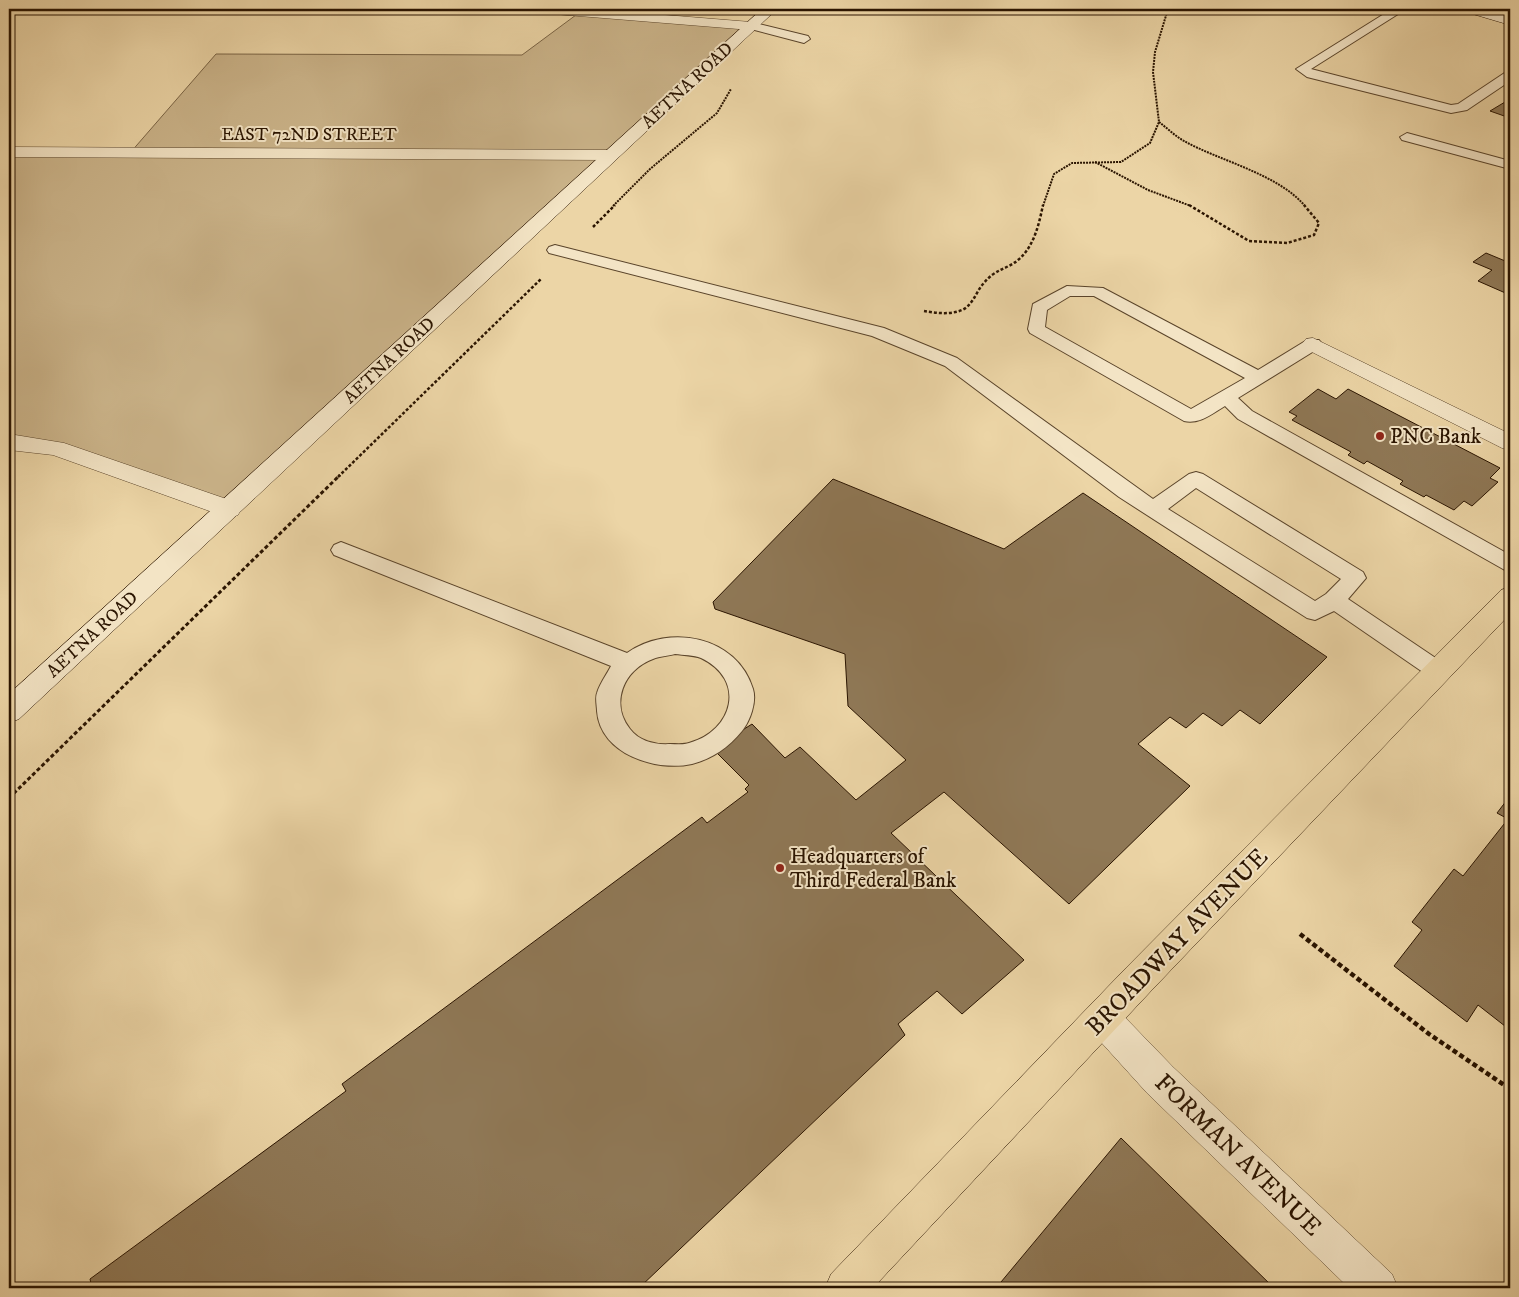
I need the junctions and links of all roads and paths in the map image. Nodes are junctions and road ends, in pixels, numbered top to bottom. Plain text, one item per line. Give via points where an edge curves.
1 (542, 9) edge
2 (770, 9) edge
3 (1168, 9) edge
4 (1400, 9) edge
5 (1471, 9) edge
6 (1510, 21) edge
7 (751, 26) junction
8 (804, 39) dead end
9 (1510, 76) edge
10 (734, 83) dead end
11 (1159, 122) junction
12 (1406, 137) dead end
13 (9, 152) edge
14 (610, 155) junction
15 (1092, 160) junction
16 (1510, 165) edge
17 (594, 227) dead end
18 (555, 250) dead end
19 (548, 272) dead end
20 (924, 311) dead end
21 (1312, 344) joint
22 (1257, 377) junction
23 (1227, 398) junction
24 (9, 442) edge
25 (1510, 443) edge
26 (229, 509) junction
27 (1153, 509) junction
28 (341, 550) dead end
29 (1510, 564) edge
30 (1510, 597) edge
31 (1334, 600) junction
32 (629, 663) junction
33 (1438, 671) junction
34 (9, 711) edge
35 (9, 798) edge
36 (1300, 934) dead end
37 (1102, 1018) junction
38 (1510, 1089) edge
39 (844, 1288) edge
40 (1378, 1288) edge

1 - 7 street
2 - 7 street, AETNA ROAD
3 - 11 path via 1155,52 1153,72
4 - 9 lane via 1302,69 1451,109 1462,107
5 - 6 street
7 - 8 lane
7 - 14 street, AETNA ROAD
10 - 17 path via 717,113 650,169
11 - 15 path via 1150,143 1133,156 1121,162
11 - 15 path via 1182,140 1297,197 1319,223 1314,235 1287,244 1249,241 1189,205 1148,190
12 - 16 lane
13 - 14 street, EAST 72ND STREET
14 - 26 street, AETNA ROAD
15 - 20 path via 1072,163 1054,174 1037,232 1018,260 997,270 972,302 962,310 942,314
18 - 27 lane via 878,332 951,362
19 - 35 path
21 - 22 lane
21 - 25 street
22 - 23 lane
22 - 23 lane via 1097,291 1067,291 1039,308 1036,329 1191,417
23 - 29 lane via 1245,415
24 - 26 street via 56,448
26 - 34 street, AETNA ROAD
27 - 31 lane via 1316,612
27 - 31 lane via 1196,479 1355,578
28 - 32 lane
30 - 33 main road, BROADWAY AVENUE
31 - 33 lane
32 - 32 lane via 621,669 608,694 610,721 627,743 657,756 691,754 720,740 739,717 742,690 729,666 706,650 675,645 645,652
33 - 37 main road, BROADWAY AVENUE
36 - 38 path via 1473,1066
37 - 39 main road, BROADWAY AVENUE
37 - 40 street, FORMAN AVENUE via 1160,1080

